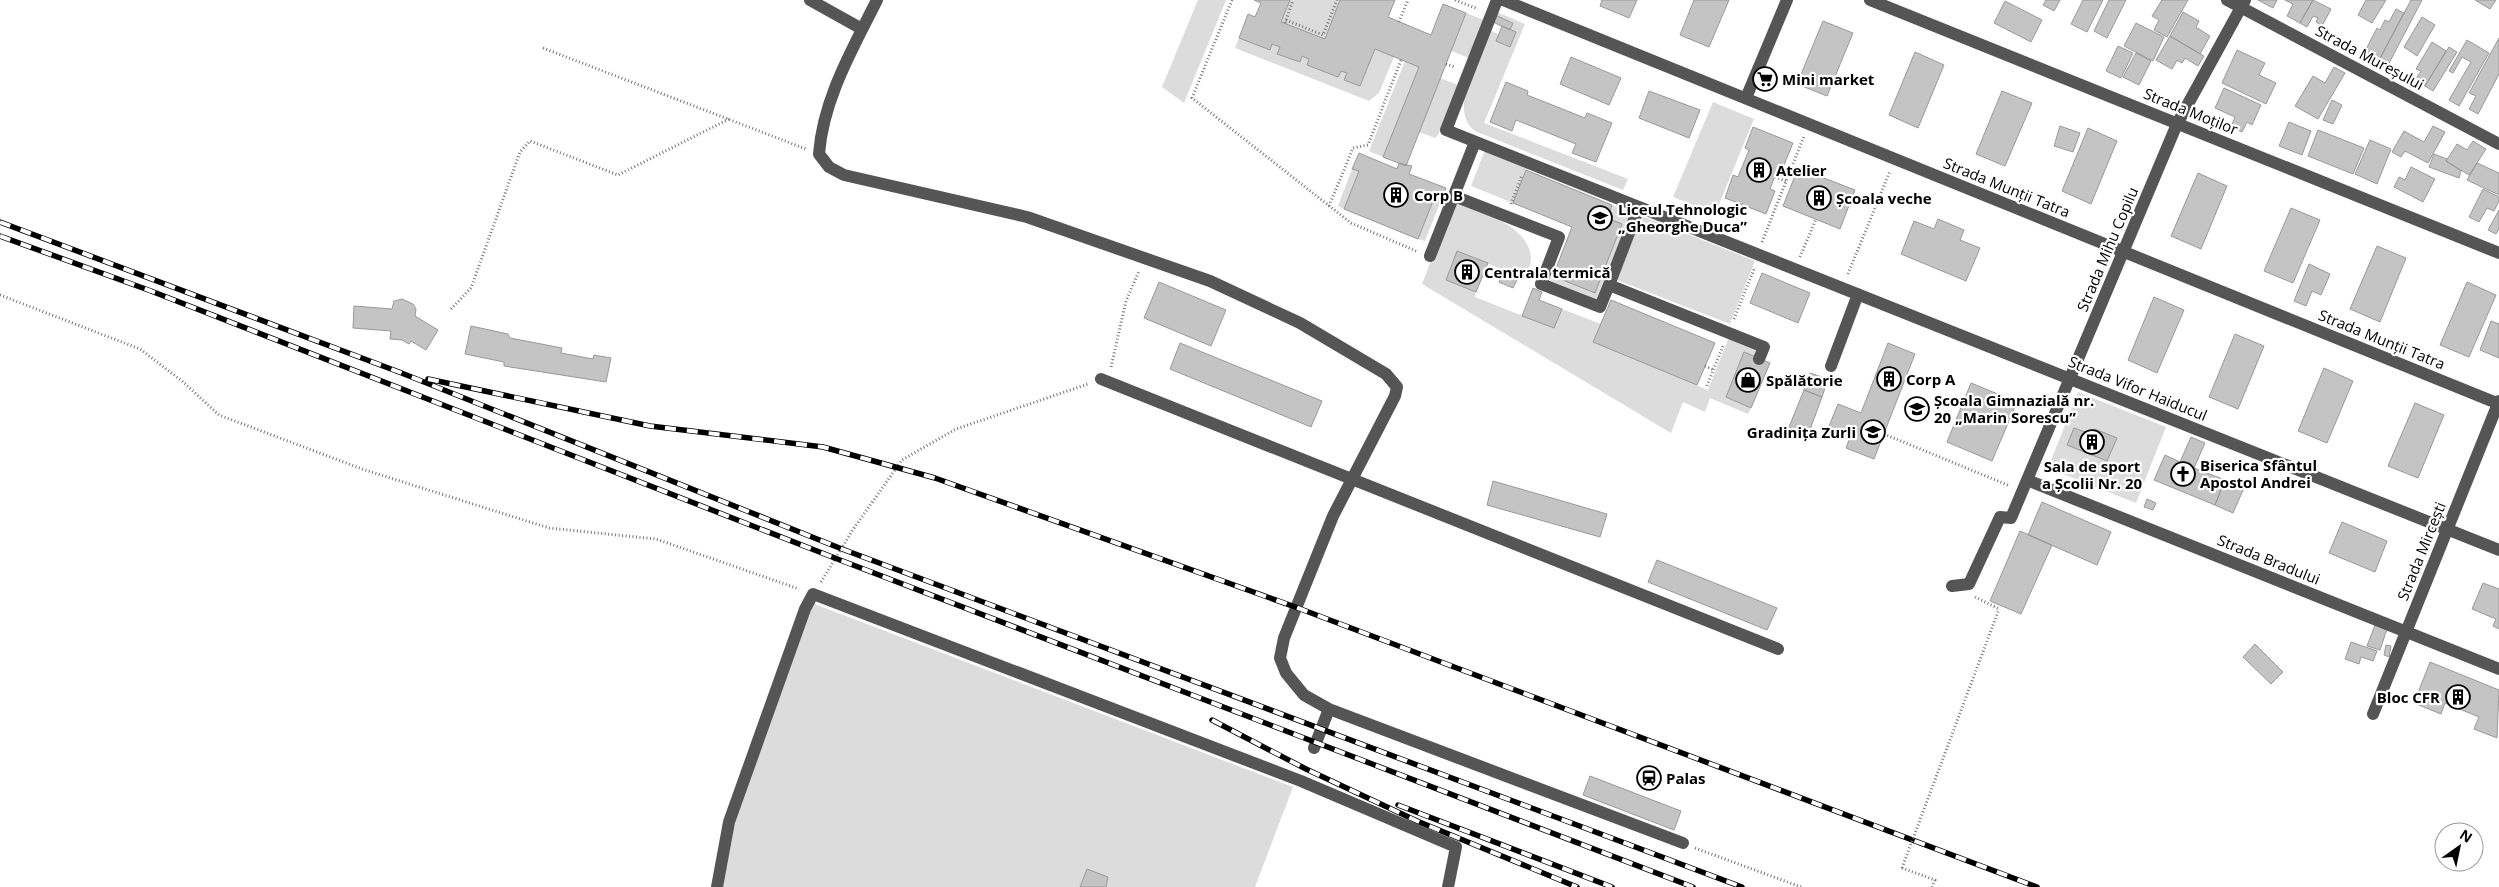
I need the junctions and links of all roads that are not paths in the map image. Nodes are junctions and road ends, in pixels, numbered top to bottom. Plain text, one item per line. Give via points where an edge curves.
1 (810, 0) edge
2 (877, 0) edge
3 (1497, 0) edge
4 (1502, 0) edge
5 (1788, 0) edge
6 (1870, 0) edge
7 (2227, 0) edge
8 (2243, 4) edge
9 (862, 29) junction
10 (1746, 98) junction
11 (2177, 124) junction
12 (1475, 142) junction
13 (2499, 144) edge
14 (1454, 196) junction
15 (1640, 207) junction
16 (2123, 252) junction
17 (2499, 253) edge
18 (1430, 256) road end
19 (1609, 285) junction
20 (1858, 294) junction
21 (1760, 359) dead end
22 (1831, 366) dead end
23 (2070, 378) junction
24 (1101, 380) road end
25 (2499, 403) edge
26 (1352, 480) junction
27 (2025, 485) junction
28 (2447, 530) junction
29 (2499, 550) edge
30 (1952, 586) dead end
31 (2406, 632) junction
32 (1778, 650) dead end
33 (2499, 669) edge
34 (1329, 709) junction
35 (2373, 714) dead end
36 (1314, 748) dead end
37 (1683, 843) road end
38 (717, 887) edge
39 (1448, 887) edge

1 - 9 street
2 - 9 street
3 - 12 street, Strada Vifor Haiducul via 1446,130
4 - 10 street, Strada Munții Tatra
5 - 10 street
6 - 11 street, Strada Moților
7 - 8 street, Strada Mureșului
8 - 11 street, Strada Mihu Copilu
8 - 13 street, Strada Mureșului
9 - 26 street via 842,71 821,131 819,154 829,167 844,175 1027,217 1210,281 1300,323 1386,374 1397,387 1395,396
10 - 16 street, Strada Munții Tatra
11 - 16 street, Strada Mihu Copilu
11 - 17 street, Strada Moților
12 - 14 street
12 - 15 street, Strada Vifor Haiducul
14 - 18 street
14 - 19 street via 1559,237 1541,284 1600,307
15 - 19 street
15 - 20 street, Strada Vifor Haiducul
16 - 23 street, Strada Mihu Copilu
16 - 25 street, Strada Munții Tatra
19 - 21 street via 1764,347
20 - 22 street
20 - 23 street, Strada Vifor Haiducul
23 - 27 street, Strada Mihu Copilu
23 - 28 street, Strada Vifor Haiducul
24 - 26 street
25 - 28 street, Strada Mircești
26 - 32 street
26 - 34 street via 1324,539 1284,638 1280,658 1286,673 1304,695
27 - 30 street, Strada Mihu Copilu via 2011,518 2000,517 1969,584
27 - 31 street, Strada Bradului
28 - 29 street, Strada Vifor Haiducul
28 - 31 street, Strada Mircești
31 - 33 street, Strada Bradului
31 - 35 street, Strada Mircești
34 - 36 street
34 - 37 street
38 - 39 street via 729,822 813,594 1292,778 1456,847

